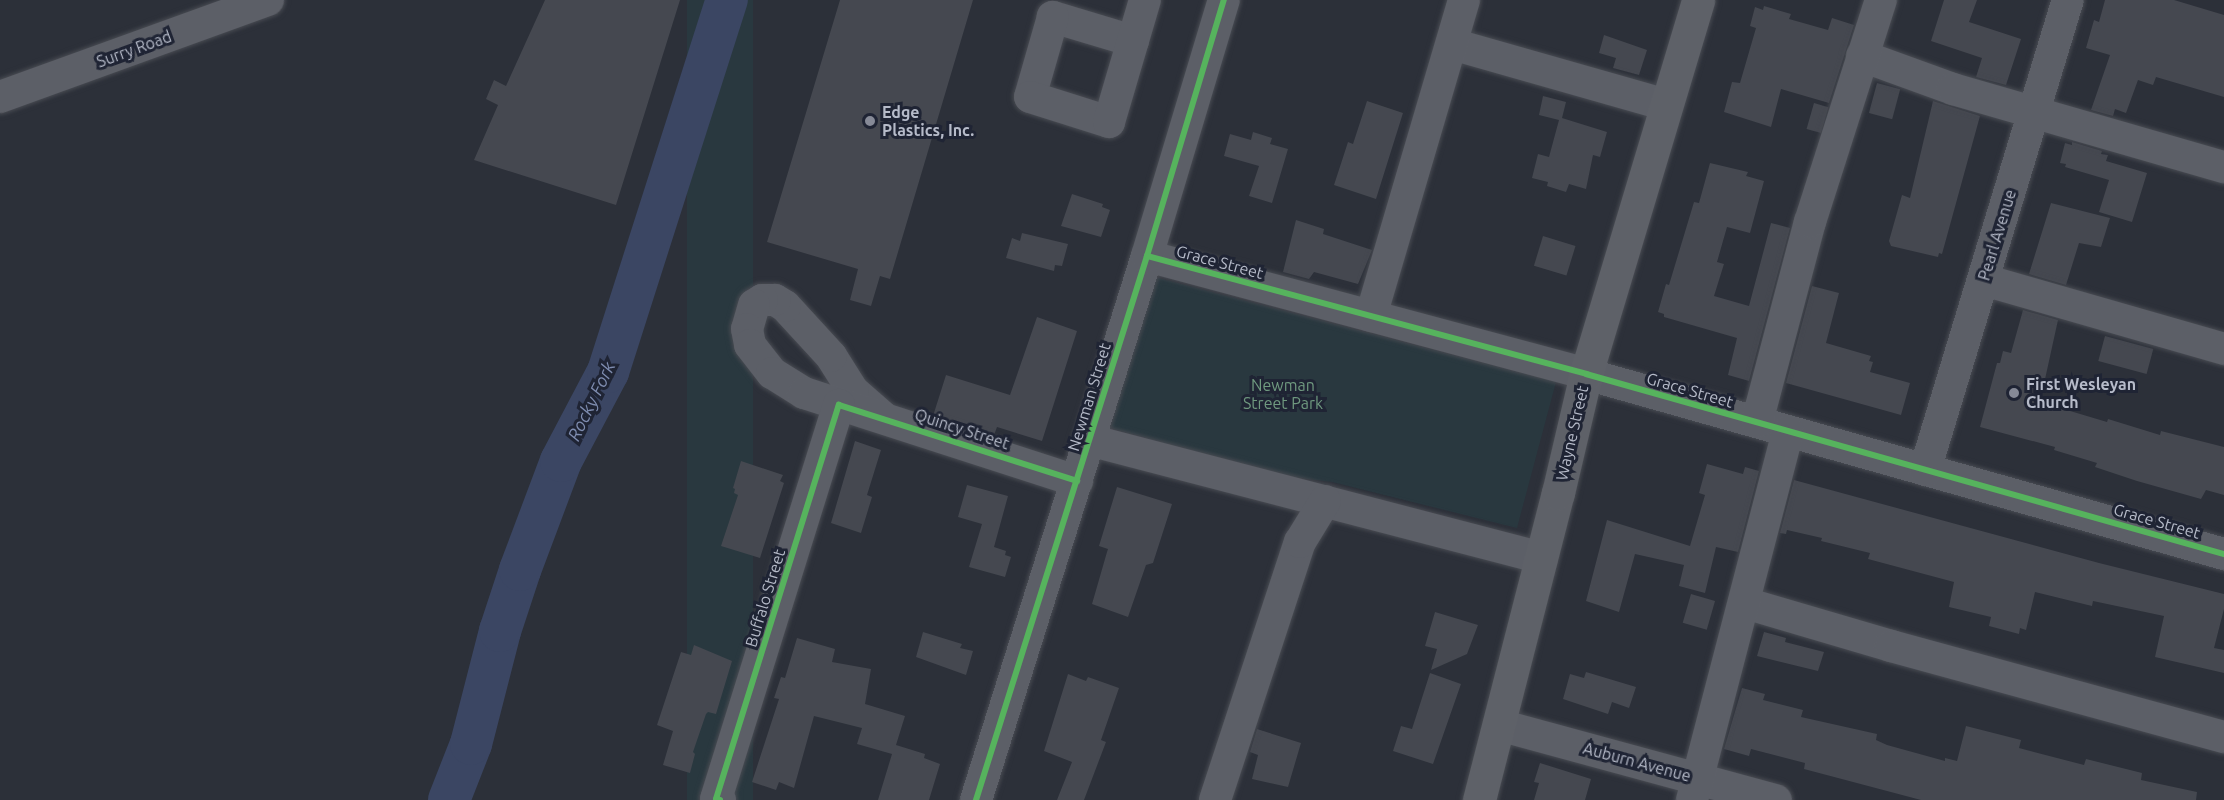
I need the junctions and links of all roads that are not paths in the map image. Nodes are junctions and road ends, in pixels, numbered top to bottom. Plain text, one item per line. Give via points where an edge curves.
1 (268, 0) edge
2 (1145, 0) edge
3 (1224, 0) edge
4 (1464, 0) edge
5 (1698, 0) edge
6 (1881, 0) edge
7 (2068, 0) edge
8 (1132, 41) dead end
9 (1452, 44) junction
10 (1862, 56) junction
11 (0, 97) edge
12 (1666, 105) junction
13 (2034, 113) junction
14 (2224, 167) edge
15 (1147, 256) junction
16 (1984, 280) junction
17 (1371, 316) junction
18 (2224, 349) edge
19 (1586, 374) junction
20 (839, 405) junction
21 (884, 418) junction
22 (1757, 422) junction
23 (1788, 431) junction
24 (1089, 440) junction
25 (1925, 470) junction
26 (1077, 481) junction
27 (1325, 501) junction
28 (2224, 554) edge
29 (1542, 558) junction
30 (1745, 603) junction
31 (1499, 725) junction
32 (2224, 737) edge
33 (1695, 789) edge
34 (718, 799) edge
35 (975, 800) edge
36 (1215, 800) edge
37 (1479, 800) edge
38 (1776, 800) edge

1 - 11 street, Surry Road
2 - 8 street
3 - 15 street, Newman Street
4 - 9 street
5 - 12 main road, Wayne Street
6 - 10 street
7 - 13 street, Pearl Avenue
9 - 12 street
9 - 17 street
10 - 13 street
10 - 22 street via 1810,222
12 - 19 main road, Wayne Street
13 - 14 street
13 - 16 street, Pearl Avenue
15 - 17 street, Grace Street
15 - 24 street, Newman Street
16 - 18 street
16 - 25 street, Pearl Avenue
17 - 19 street, Grace Street
19 - 22 street, Grace Street
19 - 29 main road, Wayne Street
20 - 21 street, Quincy Street
20 - 21 street, Quincy Street via 804,393 761,362 750,345 747,330 754,305 762,300 775,300 785,306 831,356 853,391
20 - 34 street, Buffalo Street
21 - 26 street, Quincy Street
22 - 23 street, Grace Street
23 - 25 street, Grace Street
23 - 30 street
24 - 26 street, Newman Street
24 - 27 street
25 - 28 street, Grace Street
26 - 35 street, Newman Street
27 - 29 street
27 - 36 street via 1300,542
29 - 31 main road, Wayne Street
30 - 32 street
30 - 33 street
31 - 33 street, Auburn Avenue
31 - 37 main road, Wayne Street
33 - 38 street, Auburn Avenue

